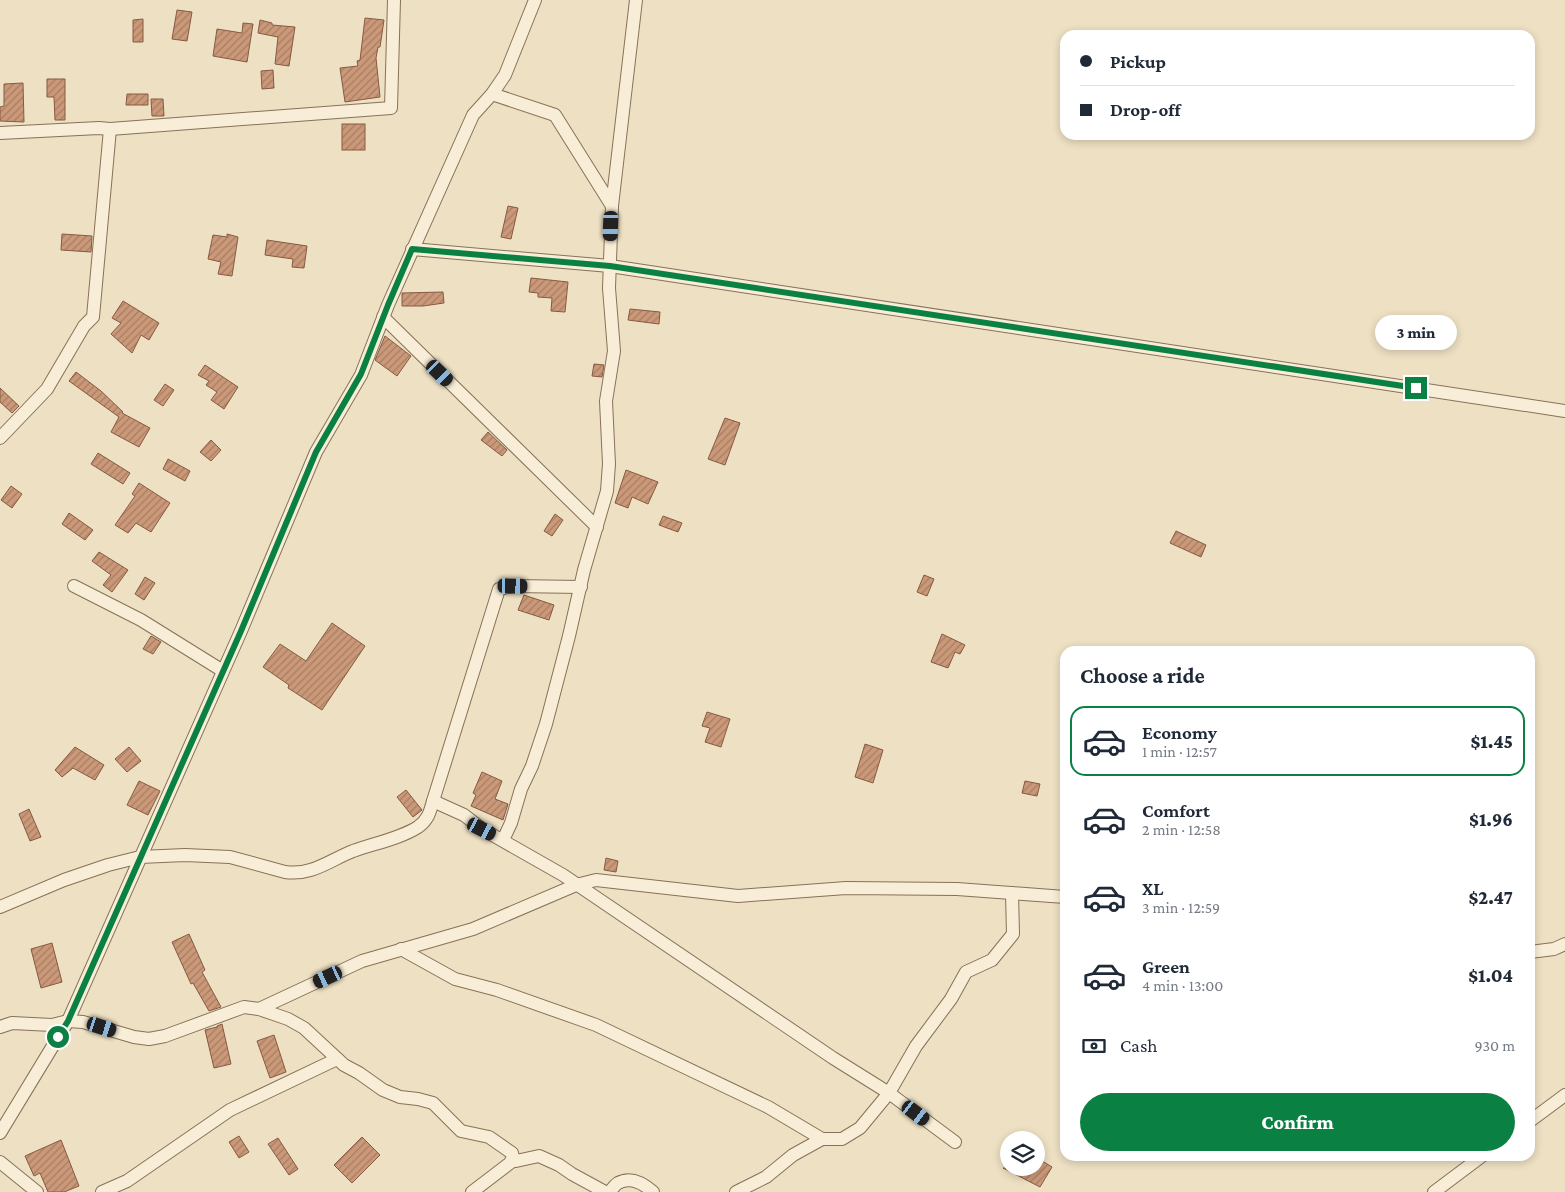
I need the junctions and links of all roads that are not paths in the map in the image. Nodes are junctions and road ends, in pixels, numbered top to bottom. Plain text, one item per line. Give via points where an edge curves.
1 (394, 0) edge
2 (535, 0) edge
3 (636, 0) edge
4 (492, 94) junction
5 (110, 128) junction
6 (0, 132) edge
7 (612, 206) junction
8 (412, 249) junction
9 (610, 266) junction
10 (383, 317) junction
11 (1565, 410) edge
12 (0, 438) edge
13 (597, 527) junction
14 (74, 586) dead end
15 (581, 587) junction
16 (224, 671) junction
17 (433, 801) junction
18 (503, 840) junction
19 (140, 857) junction
20 (576, 884) junction
21 (1012, 893) junction
22 (1060, 897) edge
23 (0, 907) edge
24 (1565, 944) edge
25 (401, 950) junction
26 (1535, 951) edge
27 (259, 1009) junction
28 (68, 1021) junction
29 (0, 1027) edge
30 (337, 1059) junction
31 (889, 1093) junction
32 (1565, 1095) edge
33 (1535, 1117) edge
34 (0, 1133) edge
35 (822, 1139) junction
36 (955, 1142) dead end
37 (514, 1157) junction
38 (1475, 1161) edge
39 (0, 1162) edge
40 (37, 1192) edge
41 (102, 1192) edge
42 (472, 1192) edge
43 (605, 1192) edge
44 (610, 1192) edge
45 (653, 1192) edge
46 (736, 1192) edge
47 (1434, 1192) edge

1 - 5 street via 391,108
2 - 4 street via 505,75
3 - 7 street
4 - 7 street via 555,116
4 - 8 street via 473,115
5 - 6 street
5 - 12 street via 93,317 84,326 47,389
7 - 9 street
8 - 9 street
8 - 10 street
9 - 11 street
9 - 13 street via 614,352 606,401 609,464 607,491
10 - 13 street
10 - 16 street via 361,374 316,452
13 - 15 street
14 - 16 street via 141,620
15 - 17 street via 513,586 500,589
15 - 18 street via 546,724
16 - 19 street
17 - 18 street via 464,815
17 - 19 street via 429,816 419,826 309,871 285,872 230,857
18 - 20 street
19 - 23 street via 64,880
19 - 28 street
20 - 21 street via 596,880 738,896 846,888
20 - 25 street via 473,929
20 - 31 street
21 - 22 street
21 - 31 street via 1013,934 992,960 966,972
24 - 26 street
25 - 27 street via 362,961
25 - 35 street via 455,979 497,990 596,1026 768,1107
27 - 28 street via 244,1007 149,1039
27 - 30 street via 304,1028
28 - 29 street via 52,1025 12,1023
28 - 34 street
30 - 37 street via 383,1090 433,1103 461,1130 489,1137
30 - 41 street via 230,1110 127,1181
31 - 35 street via 860,1128 842,1139
31 - 36 street
32 - 33 street
35 - 46 street via 793,1155 766,1177
37 - 42 street
37 - 43 street via 516,1161 539,1156
38 - 47 street
39 - 40 street
44 - 45 street via 619,1183 630,1181 643,1184

